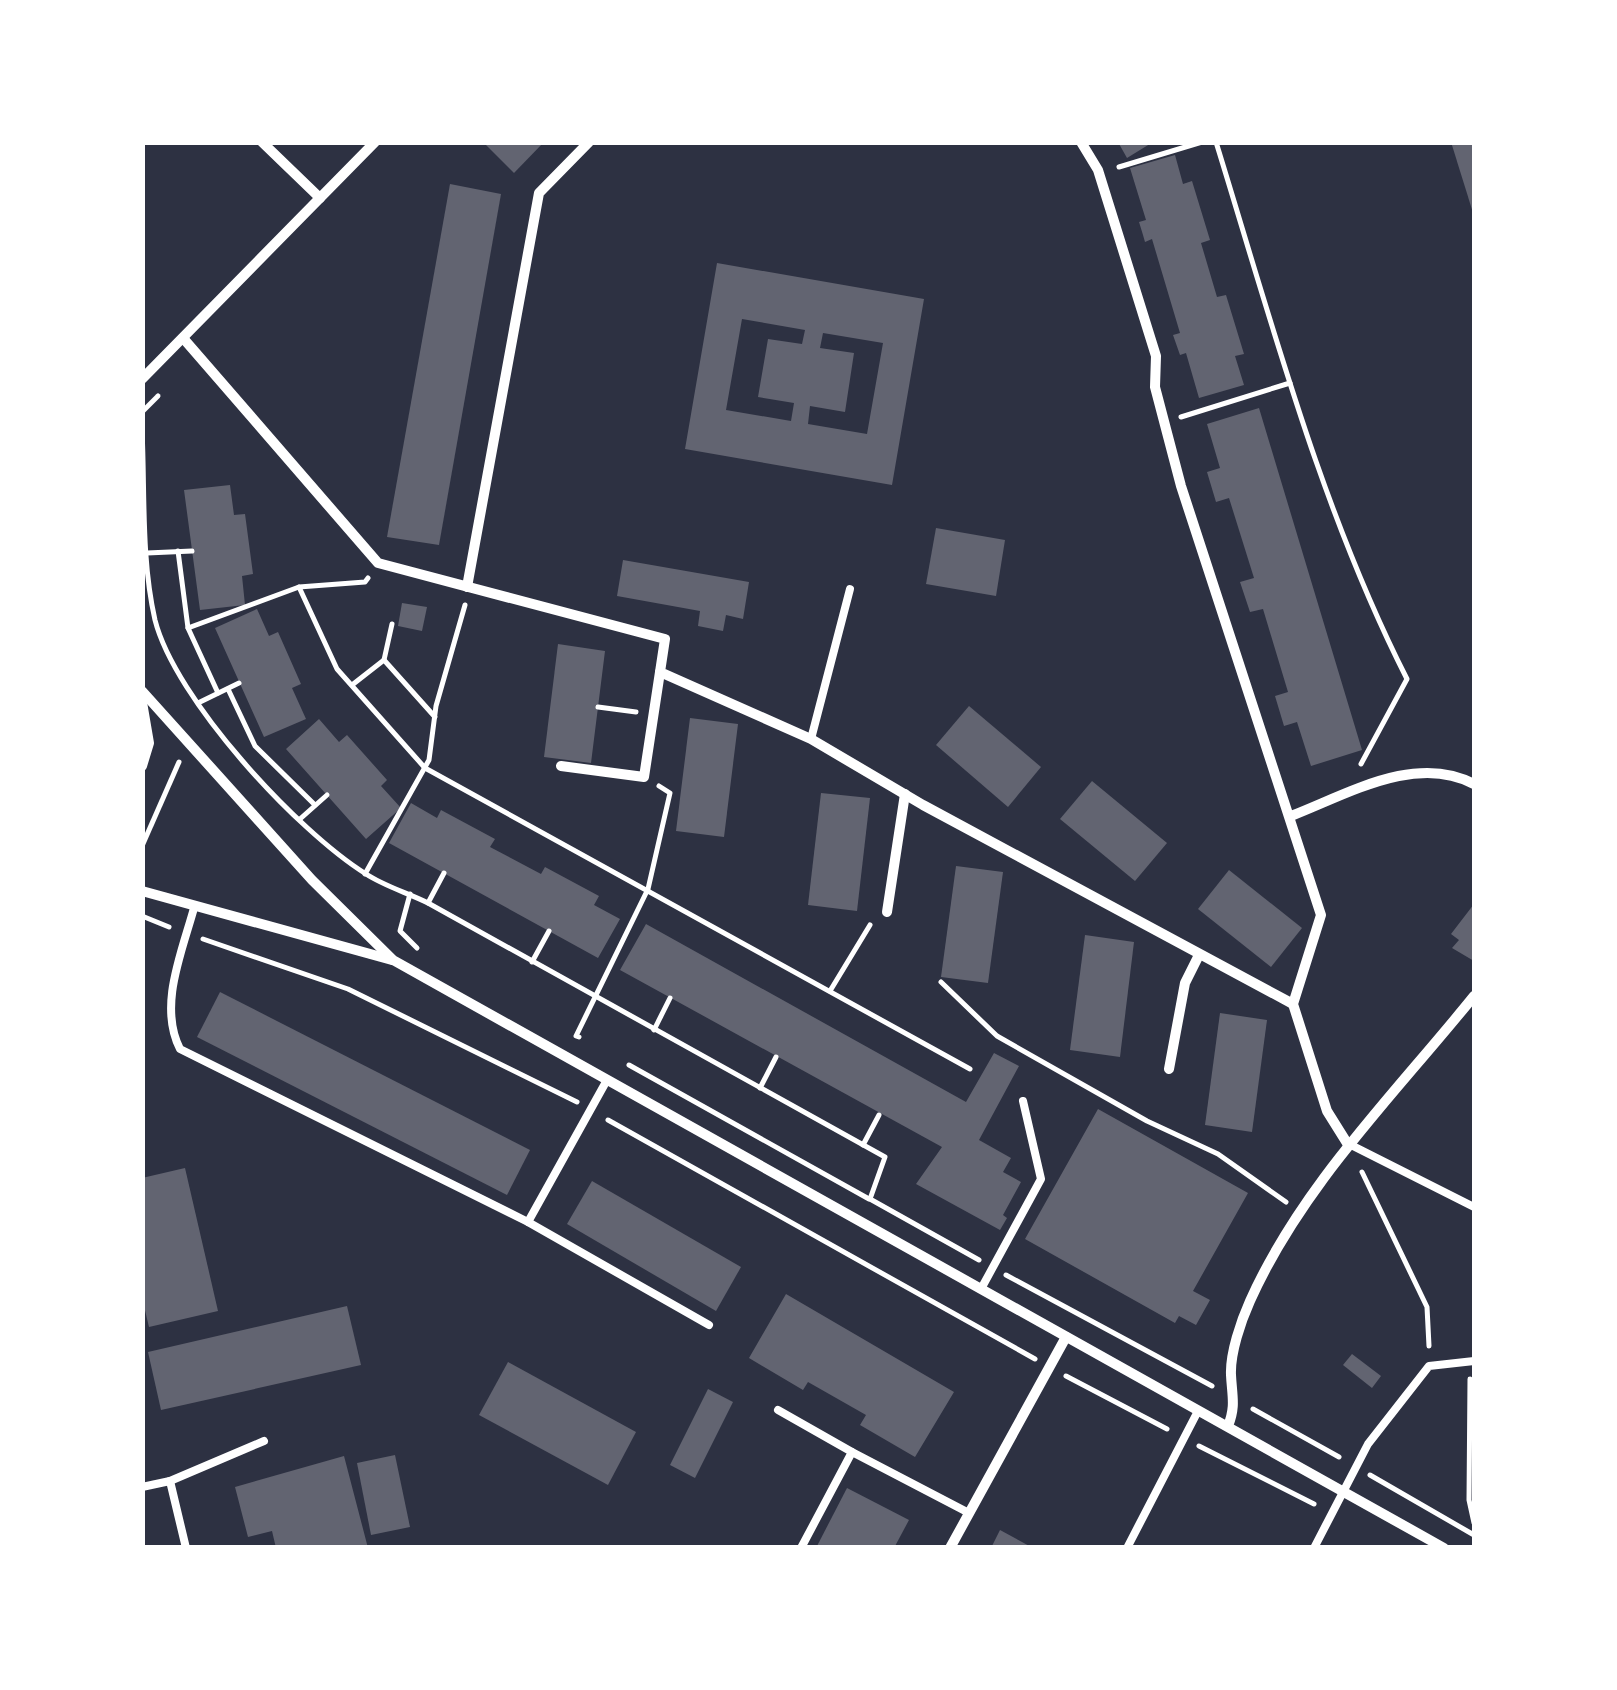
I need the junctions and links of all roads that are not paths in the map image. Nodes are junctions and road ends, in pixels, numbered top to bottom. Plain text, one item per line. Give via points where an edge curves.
1 (262, 142) edge
2 (375, 142) edge
3 (589, 142) edge
4 (1082, 142) edge
5 (320, 198) junction
6 (184, 338) junction
7 (142, 379) edge
8 (466, 587) junction
9 (850, 589) dead end
10 (660, 672) junction
11 (142, 691) edge
12 (142, 702) edge
13 (810, 739) junction
14 (142, 766) edge
15 (561, 766) dead end
16 (1474, 784) edge
17 (904, 794) junction
18 (1292, 816) junction
19 (142, 892) edge
20 (194, 908) junction
21 (887, 912) road end
22 (1199, 955) junction
23 (393, 960) junction
24 (1474, 996) edge
25 (1292, 1004) junction
26 (1168, 1068) dead end
27 (607, 1080) junction
28 (1023, 1100) dead end
29 (1347, 1142) junction
30 (1474, 1207) edge
31 (528, 1222) junction
32 (981, 1289) junction
33 (709, 1324) dead end
34 (1066, 1336) junction
35 (1472, 1361) edge
36 (778, 1410) dead end
37 (1198, 1410) junction
38 (1228, 1426) junction
39 (264, 1441) dead end
40 (852, 1452) junction
41 (170, 1481) junction
42 (142, 1488) edge
43 (1343, 1490) junction
44 (969, 1513) junction
45 (186, 1548) edge
46 (801, 1548) edge
47 (950, 1548) edge
48 (1127, 1548) edge
49 (1314, 1548) edge
50 (1444, 1548) edge

1 - 5 street
2 - 5 street
3 - 8 street via 538,193
4 - 18 street via 1098,170 1156,356 1164,422 1272,775
5 - 6 street
6 - 7 street
6 - 8 street via 378,563
8 - 10 street via 665,640
9 - 13 lane
10 - 13 street
10 - 15 street via 644,777
11 - 23 street
12 - 14 street via 149,743
13 - 17 street
16 - 18 street via 1452,772 1420,771
17 - 21 street
17 - 22 street
18 - 25 street via 1321,915
19 - 20 street
20 - 23 street
20 - 31 lane via 170,1006 169,1028 180,1049
22 - 25 street
22 - 26 street via 1186,983
23 - 27 street
24 - 29 street via 1379,1114
25 - 29 street via 1326,1112
27 - 31 lane
27 - 32 street
28 - 32 lane via 1041,1180
29 - 30 lane
29 - 38 street via 1250,1302 1230,1372 1235,1399
31 - 33 lane
32 - 34 street
34 - 37 street
34 - 44 street
35 - 43 lane via 1429,1366 1368,1444
36 - 40 lane
37 - 38 street
37 - 48 lane
38 - 43 street
39 - 41 lane
40 - 44 lane
40 - 46 lane
41 - 42 lane
41 - 45 lane
43 - 49 lane
43 - 50 street
44 - 47 street

